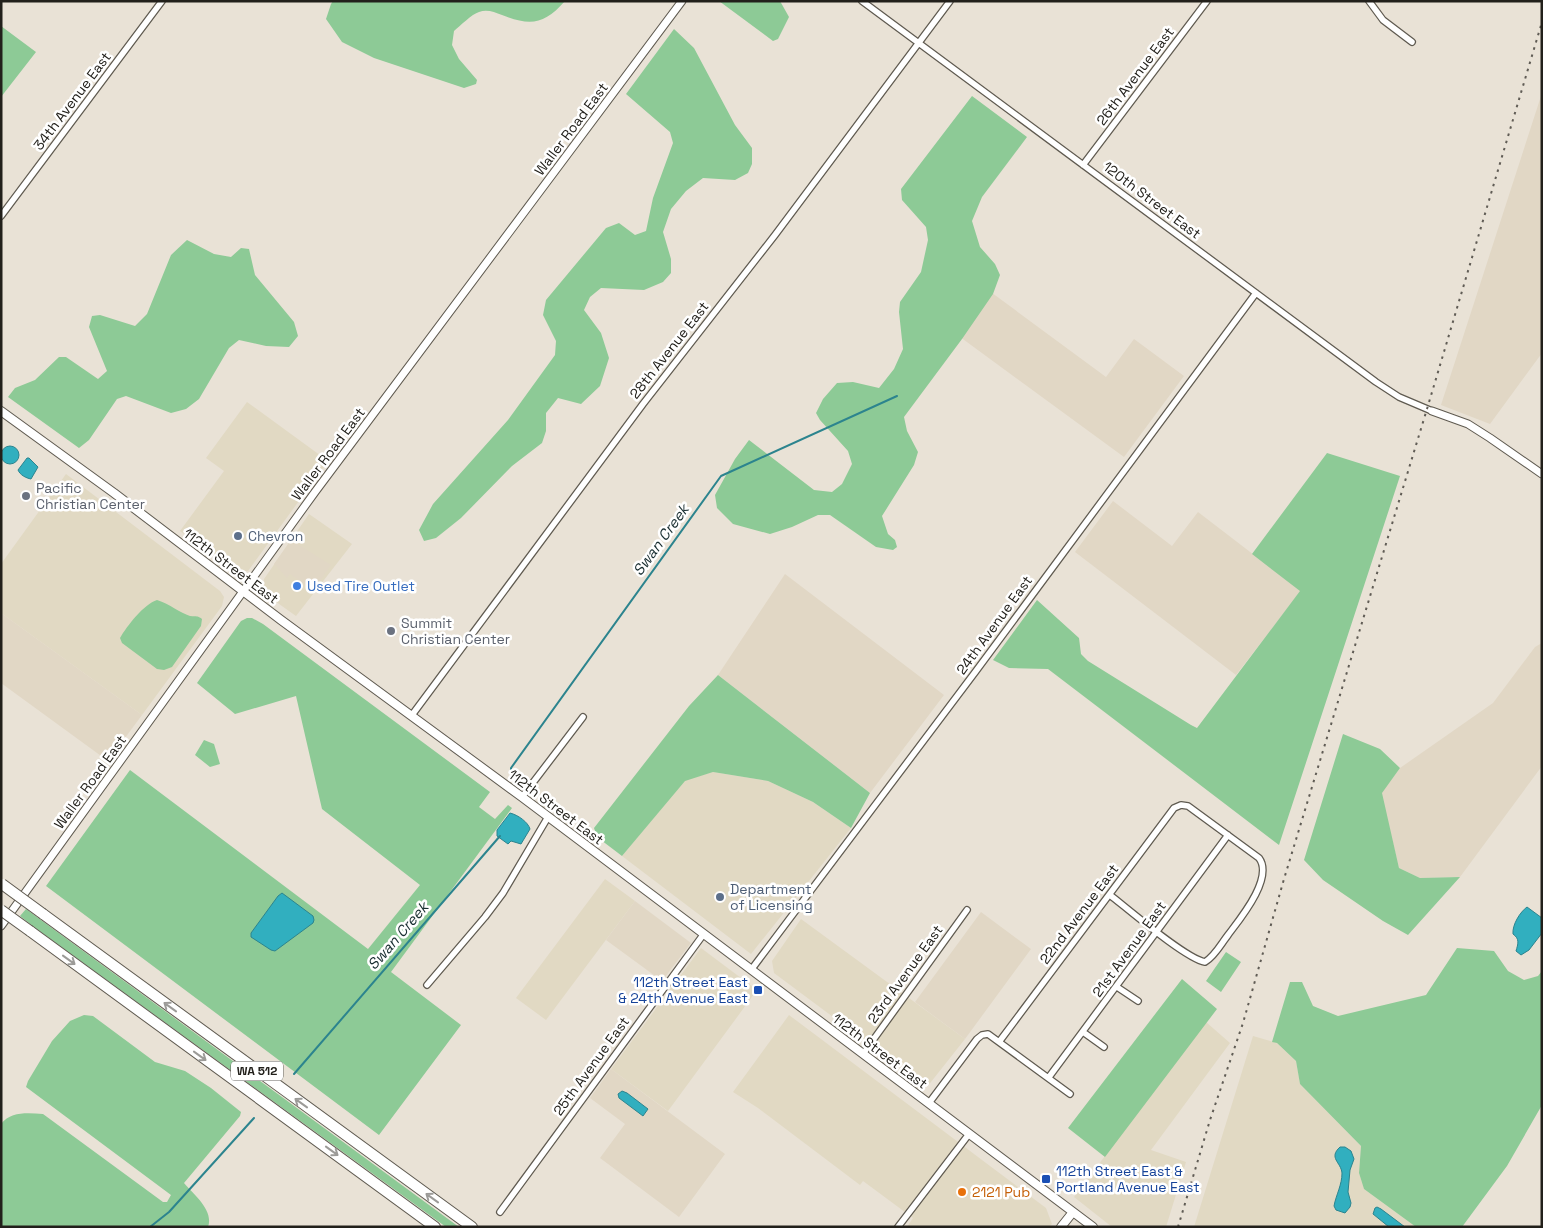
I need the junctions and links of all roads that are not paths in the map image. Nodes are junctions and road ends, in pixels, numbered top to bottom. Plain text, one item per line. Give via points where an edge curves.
1 (162, 1) edge
2 (682, 1) edge
3 (862, 1) edge
4 (950, 1) edge
5 (1207, 1) edge
6 (1369, 1) edge
7 (1412, 42) dead end
8 (918, 43) junction
9 (1082, 165) junction
10 (1, 216) edge
11 (1256, 294) junction
12 (1, 411) edge
13 (1432, 411) joint
14 (1542, 474) edge
15 (243, 590) junction
16 (412, 715) junction
17 (583, 717) dead end
18 (522, 797) junction
19 (548, 817) junction
20 (1228, 835) junction
21 (2, 884) edge
22 (1110, 895) junction
23 (1, 910) edge
24 (967, 910) dead end
25 (1, 926) edge
26 (1157, 932) junction
27 (703, 934) junction
28 (751, 970) junction
29 (427, 984) dead end
30 (1116, 986) junction
31 (1138, 1001) dead end
32 (1083, 1032) junction
33 (1000, 1042) junction
34 (1104, 1047) dead end
35 (863, 1054) junction
36 (1049, 1077) junction
37 (1070, 1094) dead end
38 (929, 1103) junction
39 (969, 1134) junction
40 (500, 1212) dead end
41 (1073, 1212) junction
42 (435, 1227) edge
43 (472, 1227) edge
44 (898, 1227) edge
45 (1061, 1227) edge
46 (1093, 1227) edge

1 - 10 street, 34th Avenue East
2 - 15 street, Waller Road East
3 - 8 street, 120th Street East
4 - 8 street, 28th Avenue East
5 - 9 street, 26th Avenue East
6 - 7 street via 1383,20
8 - 9 street, 120th Street East
8 - 16 street, 28th Avenue East via 775,235 637,412
9 - 11 street, 120th Street East
11 - 13 street, 120th Street East via 1376,382 1399,397
11 - 28 street, 24th Avenue East
12 - 15 main road, 112th Street East
13 - 14 street via 1468,424
15 - 16 main road, 112th Street East
15 - 25 street, Waller Road East
16 - 18 main road, 112th Street East
17 - 18 street
18 - 19 main road, 112th Street East
19 - 27 main road, 112th Street East
19 - 29 street via 503,893
20 - 22 street, 22nd Avenue East via 1188,806 1174,808
20 - 26 street, 21st Avenue East
20 - 26 street via 1261,861 1262,869 1254,899 1221,945 1205,962
43 -> 21 highway, WA 512, bridge
22 - 26 street
22 - 33 street, 22nd Avenue East
23 -> 42 highway, WA 512, bridge
24 - 35 street, 23rd Avenue East
26 - 30 street, 21st Avenue East
27 - 28 main road, 112th Street East
27 - 40 street, 25th Avenue East
28 - 35 main road, 112th Street East
30 - 31 street
30 - 32 street, 21st Avenue East
32 - 34 street
32 - 36 street, 21st Avenue East
33 - 36 street
33 - 38 street via 990,1035 982,1035
35 - 38 main road, 112th Street East
36 - 37 street
38 - 39 main road, 112th Street East
39 - 41 main road, 112th Street East
39 - 44 street
41 - 45 main road
41 - 46 main road, 112th Street East

